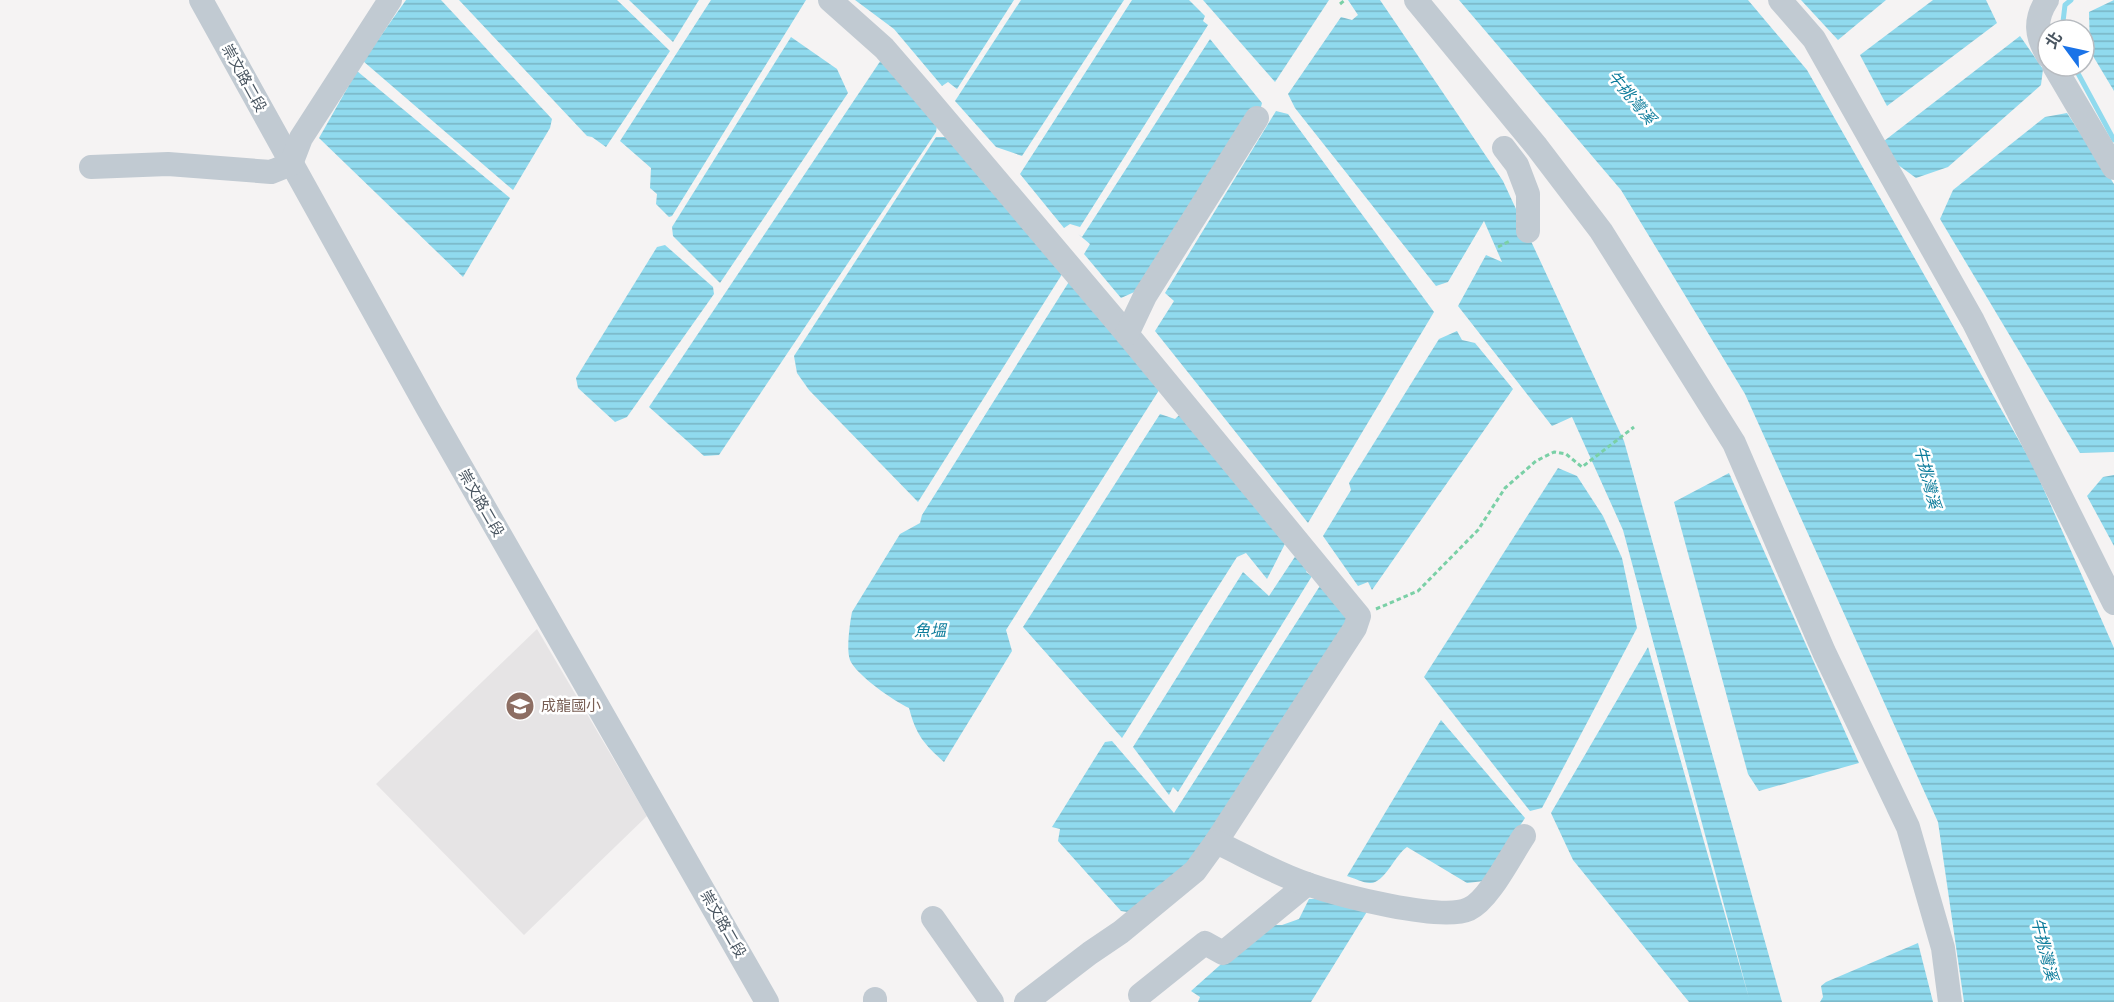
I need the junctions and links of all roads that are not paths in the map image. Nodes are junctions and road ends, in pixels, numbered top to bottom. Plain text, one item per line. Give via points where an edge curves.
1 (201, 0) edge
2 (390, 0) edge
3 (830, 0) edge
4 (1416, 0) edge
5 (1780, 0) edge
6 (2047, 0) edge
7 (2038, 18) edge
8 (2061, 78) edge
9 (1257, 118) dead end
10 (1537, 147) junction
11 (291, 164) junction
12 (91, 167) dead end
13 (2114, 168) edge
14 (1528, 231) dead end
15 (1127, 334) junction
16 (2114, 603) edge
17 (1524, 836) dead end
18 (1216, 842) junction
19 (1307, 884) junction
20 (933, 918) dead end
21 (1140, 995) dead end
22 (767, 1002) edge
23 (992, 1002) edge
24 (1026, 1002) edge
25 (1950, 1002) edge

1 - 11 street, 崇文路二段
2 - 11 street via 301,138
3 - 15 street via 884,48
4 - 10 street
5 - 16 street via 1814,39 1973,321
6 - 7 street
8 - 13 street
9 - 15 street via 1145,296
10 - 14 street via 1510,156 1528,194
10 - 25 street via 1601,231 1734,442 1824,652 1908,827 1943,948
11 - 12 street via 270,172 168,164
11 - 22 street, 崇文路二段
15 - 18 street via 1359,616 1355,628
17 - 19 street via 1484,898 1469,909 1439,913 1378,903
18 - 19 street
18 - 24 street via 1195,871
19 - 21 street via 1223,953 1205,943
20 - 23 street

